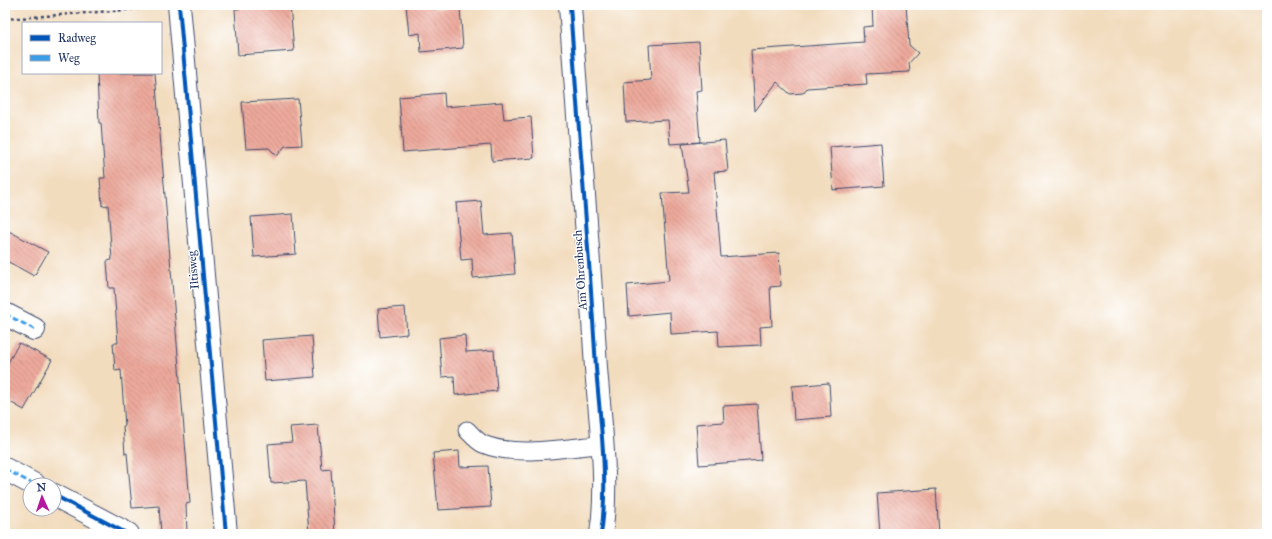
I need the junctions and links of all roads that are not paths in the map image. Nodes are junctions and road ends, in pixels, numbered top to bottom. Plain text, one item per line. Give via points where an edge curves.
1 (179, 5) edge
2 (570, 5) edge
3 (5, 314) edge
4 (34, 329) dead end
5 (467, 430) dead end
6 (601, 445) junction
7 (5, 469) edge
8 (22, 478) edge
9 (62, 499) edge
10 (128, 534) edge
11 (226, 534) edge
12 (601, 534) edge

1 - 11 street, Iltisweg
2 - 6 street, Am Ohrenbusch
3 - 4 street
5 - 6 lane via 482,443 498,449 526,450
6 - 12 street, Am Ohrenbusch via 605,510
7 - 8 street
9 - 10 street

